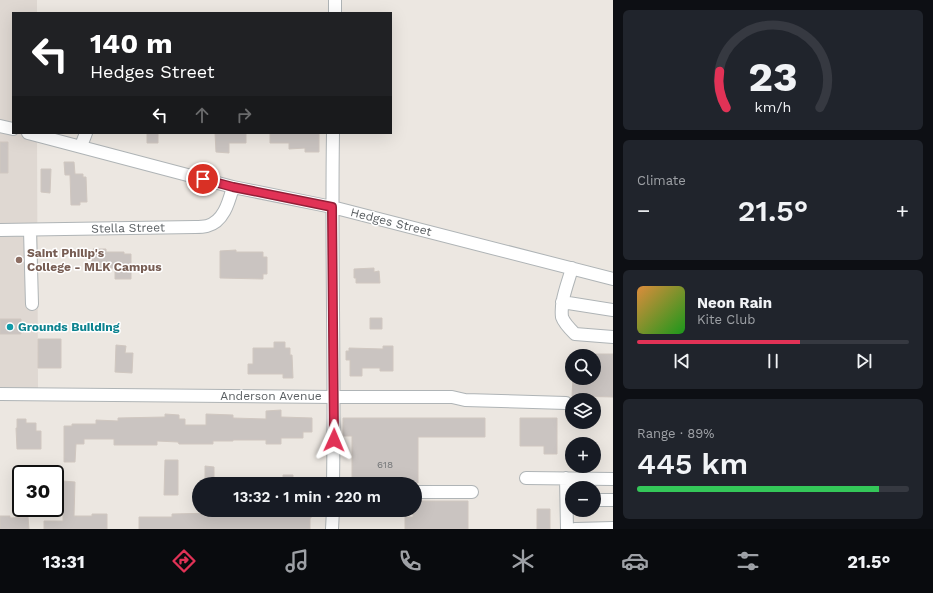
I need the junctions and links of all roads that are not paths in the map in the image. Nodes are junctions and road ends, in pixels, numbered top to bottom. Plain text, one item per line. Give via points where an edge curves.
1 (335, 0) edge
2 (335, 12) edge
3 (0, 126) edge
4 (12, 129) edge
5 (32, 134) edge
6 (86, 134) edge
7 (333, 134) edge
8 (81, 146) junction
9 (233, 187) junction
10 (332, 207) junction
11 (0, 230) edge
12 (30, 230) junction
13 (572, 268) junction
14 (613, 279) edge
15 (562, 302) junction
16 (32, 304) dead end
17 (613, 310) edge
18 (613, 337) edge
19 (0, 394) edge
20 (334, 397) junction
21 (565, 403) edge
22 (333, 477) edge
23 (526, 478) dead end
24 (566, 478) junction
25 (613, 479) edge
26 (566, 481) edge
27 (422, 492) edge
28 (472, 492) dead end
29 (601, 500) edge
30 (613, 500) edge
31 (332, 517) edge
32 (568, 517) edge
33 (613, 528) edge
34 (332, 529) edge
35 (567, 529) edge
36 (575, 529) edge

1 - 2 street
3 - 4 street
5 - 8 street, Hedges Street
6 - 8 street
7 - 10 street
8 - 9 street, Hedges Street
9 - 10 street, Hedges Street
9 - 12 street, Stella Street via 227,206 219,219 209,226
10 - 13 street, Hedges Street
10 - 20 street
11 - 12 street, Stella Street
12 - 16 street
13 - 14 street, Hedges Street
13 - 15 street
15 - 17 street
15 - 18 street via 562,318 575,334
19 - 20 street, Anderson Avenue
20 - 21 street, Anderson Avenue via 452,397 465,400
20 - 22 street
23 - 24 street
24 - 25 street
24 - 26 street
27 - 28 street
29 - 30 street
31 - 34 street
32 - 35 street
33 - 36 street

